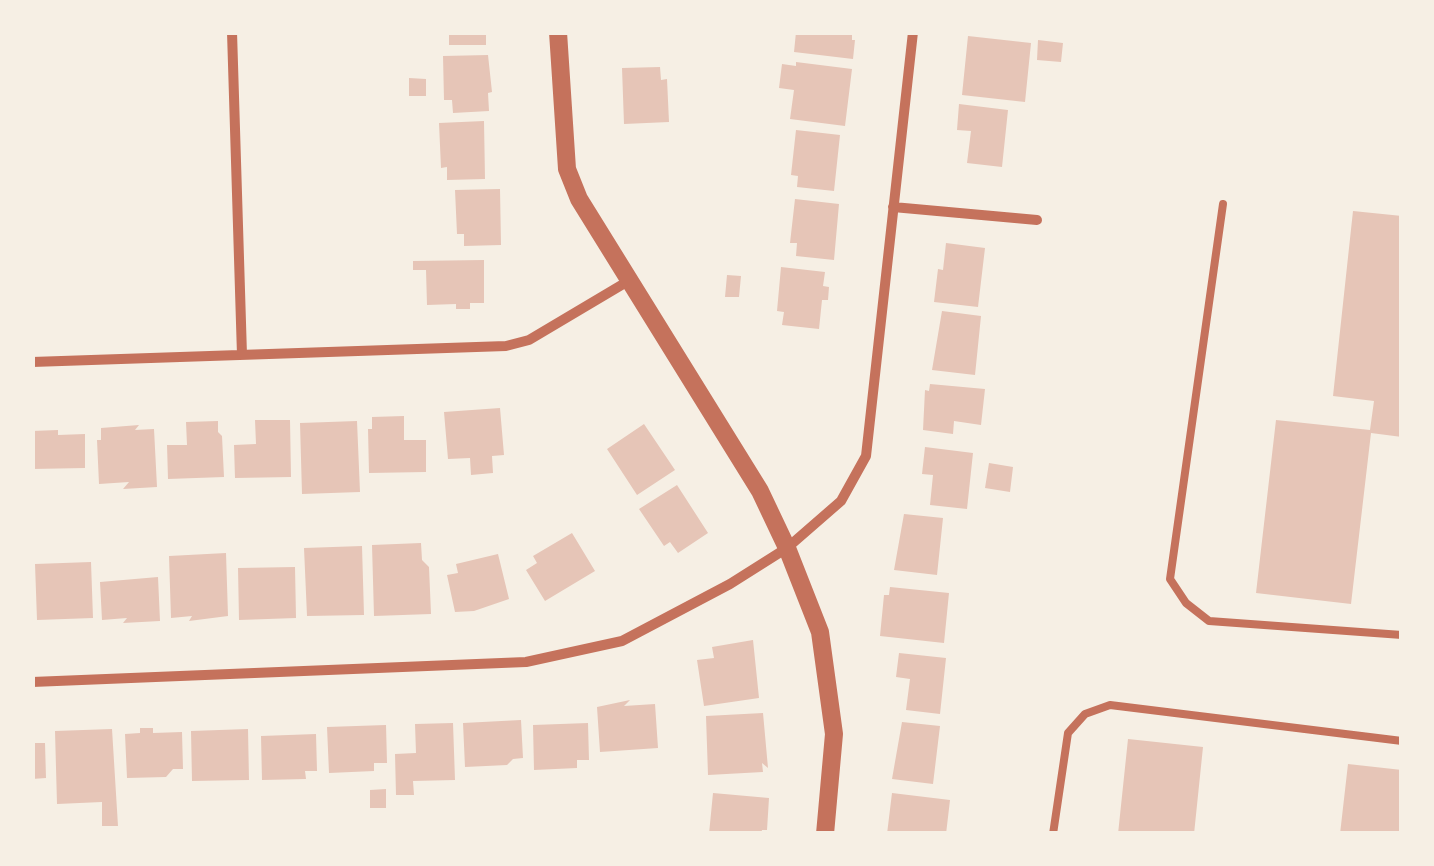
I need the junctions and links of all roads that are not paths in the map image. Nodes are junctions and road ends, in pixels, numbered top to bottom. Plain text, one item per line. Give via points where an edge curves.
1 (232, 32) edge
2 (558, 32) edge
3 (913, 32) edge
4 (1223, 204) dead end
5 (893, 207) junction
6 (1037, 220) dead end
7 (630, 280) junction
8 (242, 354) junction
9 (32, 362) edge
10 (787, 548) junction
11 (1402, 635) edge
12 (32, 682) edge
13 (1402, 741) edge
14 (825, 834) edge
15 (1053, 834) edge

1 - 8 street
2 - 7 street via 567,169
3 - 5 street
4 - 11 lane via 1170,579 1209,621
5 - 6 street
5 - 10 street via 866,456 841,501
7 - 8 street via 530,340 506,346
7 - 10 street via 760,491
8 - 9 street
10 - 12 street via 622,641 526,662
10 - 14 street via 820,632 834,734
13 - 15 lane via 1110,705 1085,714 1068,733

